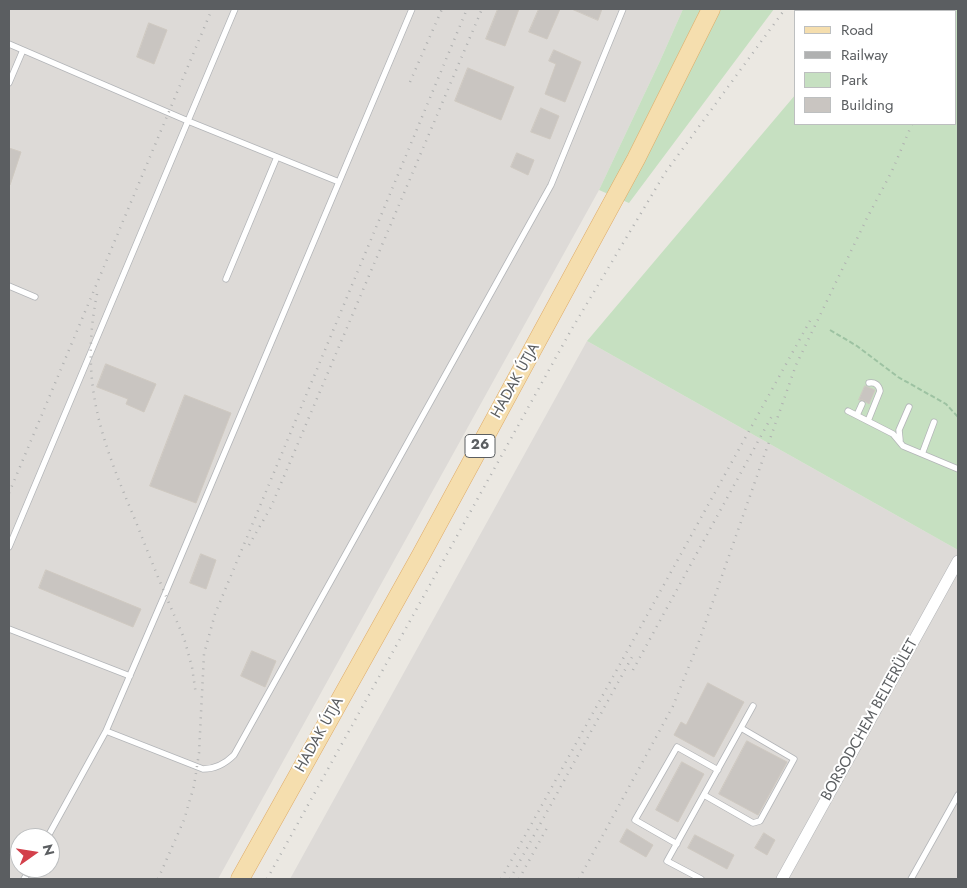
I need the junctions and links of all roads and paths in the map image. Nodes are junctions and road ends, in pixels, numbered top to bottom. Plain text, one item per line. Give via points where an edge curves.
1 (234, 9) edge
2 (412, 9) edge
3 (624, 9) edge
4 (711, 9) edge
5 (9, 44) edge
6 (23, 50) junction
7 (9, 83) edge
8 (188, 121) junction
9 (277, 157) junction
10 (339, 182) junction
11 (226, 279) dead end
12 (9, 286) edge
13 (35, 297) dead end
14 (830, 330) dead end
15 (869, 383) dead end
16 (862, 404) dead end
17 (909, 407) dead end
18 (848, 411) dead end
19 (857, 416) junction
20 (958, 417) edge
21 (868, 421) junction
22 (934, 422) dead end
23 (900, 442) junction
24 (922, 454) junction
25 (958, 469) edge
26 (9, 547) edge
27 (958, 561) edge
28 (10, 629) edge
29 (130, 676) junction
30 (753, 706) dead end
31 (741, 728) junction
32 (106, 731) junction
33 (718, 770) junction
34 (704, 795) junction
35 (958, 795) edge
36 (53, 828) edge
37 (677, 844) junction
38 (240, 879) edge
39 (701, 879) edge
40 (782, 879) edge
41 (912, 879) edge

1 - 8 lane
2 - 10 lane
3 - 32 lane via 550,185 234,755 218,767 203,769
4 - 38 main road, HADAK ÚTJA / 26 via 632,168
5 - 6 lane
6 - 7 lane
6 - 8 lane
8 - 9 lane
8 - 26 lane
9 - 10 lane
9 - 11 lane
10 - 29 lane
12 - 13 lane
14 - 20 path via 898,377 946,404
15 - 21 lane via 877,385 880,392
16 - 19 lane
17 - 23 lane via 899,430
18 - 19 lane
19 - 21 lane
21 - 23 lane via 893,434
22 - 24 lane
23 - 24 lane
24 - 25 lane
27 - 40 street, BORSODCHEM BELTERÜLET
28 - 29 lane
29 - 32 lane
30 - 31 lane
31 - 33 lane
31 - 34 lane via 794,758 760,821 753,823
32 - 36 lane
33 - 34 lane
33 - 37 lane via 677,747 635,820
34 - 37 lane
35 - 41 lane
37 - 39 lane via 667,860

